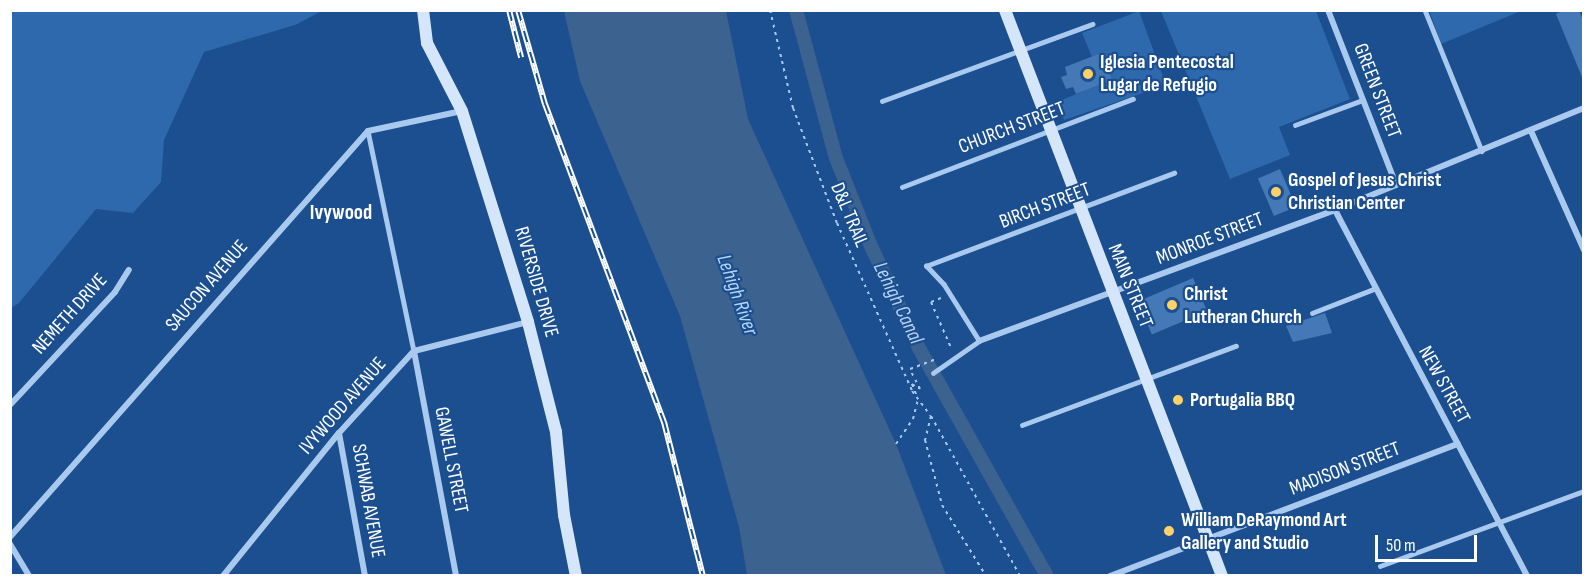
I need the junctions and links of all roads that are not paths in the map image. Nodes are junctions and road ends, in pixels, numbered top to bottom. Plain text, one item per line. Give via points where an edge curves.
1 (423, 10) edge
2 (1005, 10) edge
3 (1328, 10) edge
4 (1425, 10) edge
5 (1092, 24) dead end
6 (1020, 54) junction
7 (1133, 99) dead end
8 (1363, 100) junction
9 (882, 101) dead end
10 (1584, 108) edge
11 (462, 111) junction
12 (1295, 125) dead end
13 (1049, 130) junction
14 (368, 131) junction
15 (1531, 131) junction
16 (1482, 151) junction
17 (1174, 173) dead end
18 (1396, 184) junction
19 (902, 187) dead end
20 (1079, 209) junction
21 (1335, 210) junction
22 (1584, 250) edge
23 (129, 270) dead end
24 (1374, 289) junction
25 (1111, 293) junction
26 (1312, 313) dead end
27 (528, 322) junction
28 (979, 341) junction
29 (1236, 346) dead end
30 (414, 351) junction
31 (933, 373) dead end
32 (1146, 379) junction
33 (10, 405) edge
34 (1022, 425) dead end
35 (339, 433) junction
36 (1458, 444) junction
37 (1584, 491) edge
38 (1501, 523) junction
39 (10, 537) edge
40 (1208, 539) junction
41 (10, 544) edge
42 (1380, 566) dead end
43 (30, 576) edge
44 (223, 576) edge
45 (365, 576) edge
46 (456, 576) edge
47 (576, 576) edge
48 (1110, 576) edge
49 (1222, 576) edge
50 (1527, 576) edge

1 - 11 street, RIVERSIDE DRIVE via 427,43
2 - 6 street, MAIN STREET
3 - 8 street, GREEN STREET
4 - 16 lane
5 - 6 lane
6 - 9 lane
6 - 13 street, MAIN STREET
7 - 13 lane, CHURCH STREET
8 - 12 lane
8 - 18 street, GREEN STREET
10 - 15 street, MONROE STREET
11 - 14 street
11 - 27 street, RIVERSIDE DRIVE
13 - 19 lane, CHURCH STREET
13 - 20 street, MAIN STREET
14 - 30 lane
14 - 39 street, SAUCON AVENUE
15 - 16 street, MONROE STREET
15 - 22 street
16 - 18 street, MONROE STREET
17 - 20 lane, BIRCH STREET
18 - 21 street, MONROE STREET
20 - 25 street, MAIN STREET
20 - 28 lane, BIRCH STREET via 926,266
21 - 24 street, NEW STREET
21 - 25 street, MONROE STREET
23 - 33 street, NEMETH DRIVE via 115,292
24 - 26 lane
24 - 36 street, NEW STREET
25 - 28 street, MONROE STREET
25 - 32 street, MAIN STREET
27 - 30 street, IVYWOOD AVENUE
27 - 47 street, RIVERSIDE DRIVE via 556,432 564,515
28 - 31 lane
29 - 32 lane
30 - 35 street, IVYWOOD AVENUE
30 - 46 street, GAWELL STREET
32 - 34 lane
32 - 40 street, MAIN STREET
35 - 44 street, IVYWOOD AVENUE
35 - 45 street, SCHWAB AVENUE
36 - 38 street, NEW STREET
36 - 40 street, MADISON STREET
37 - 38 lane
38 - 42 lane
38 - 50 street, NEW STREET
40 - 48 street, MADISON STREET
40 - 49 street, MAIN STREET
41 - 43 street

